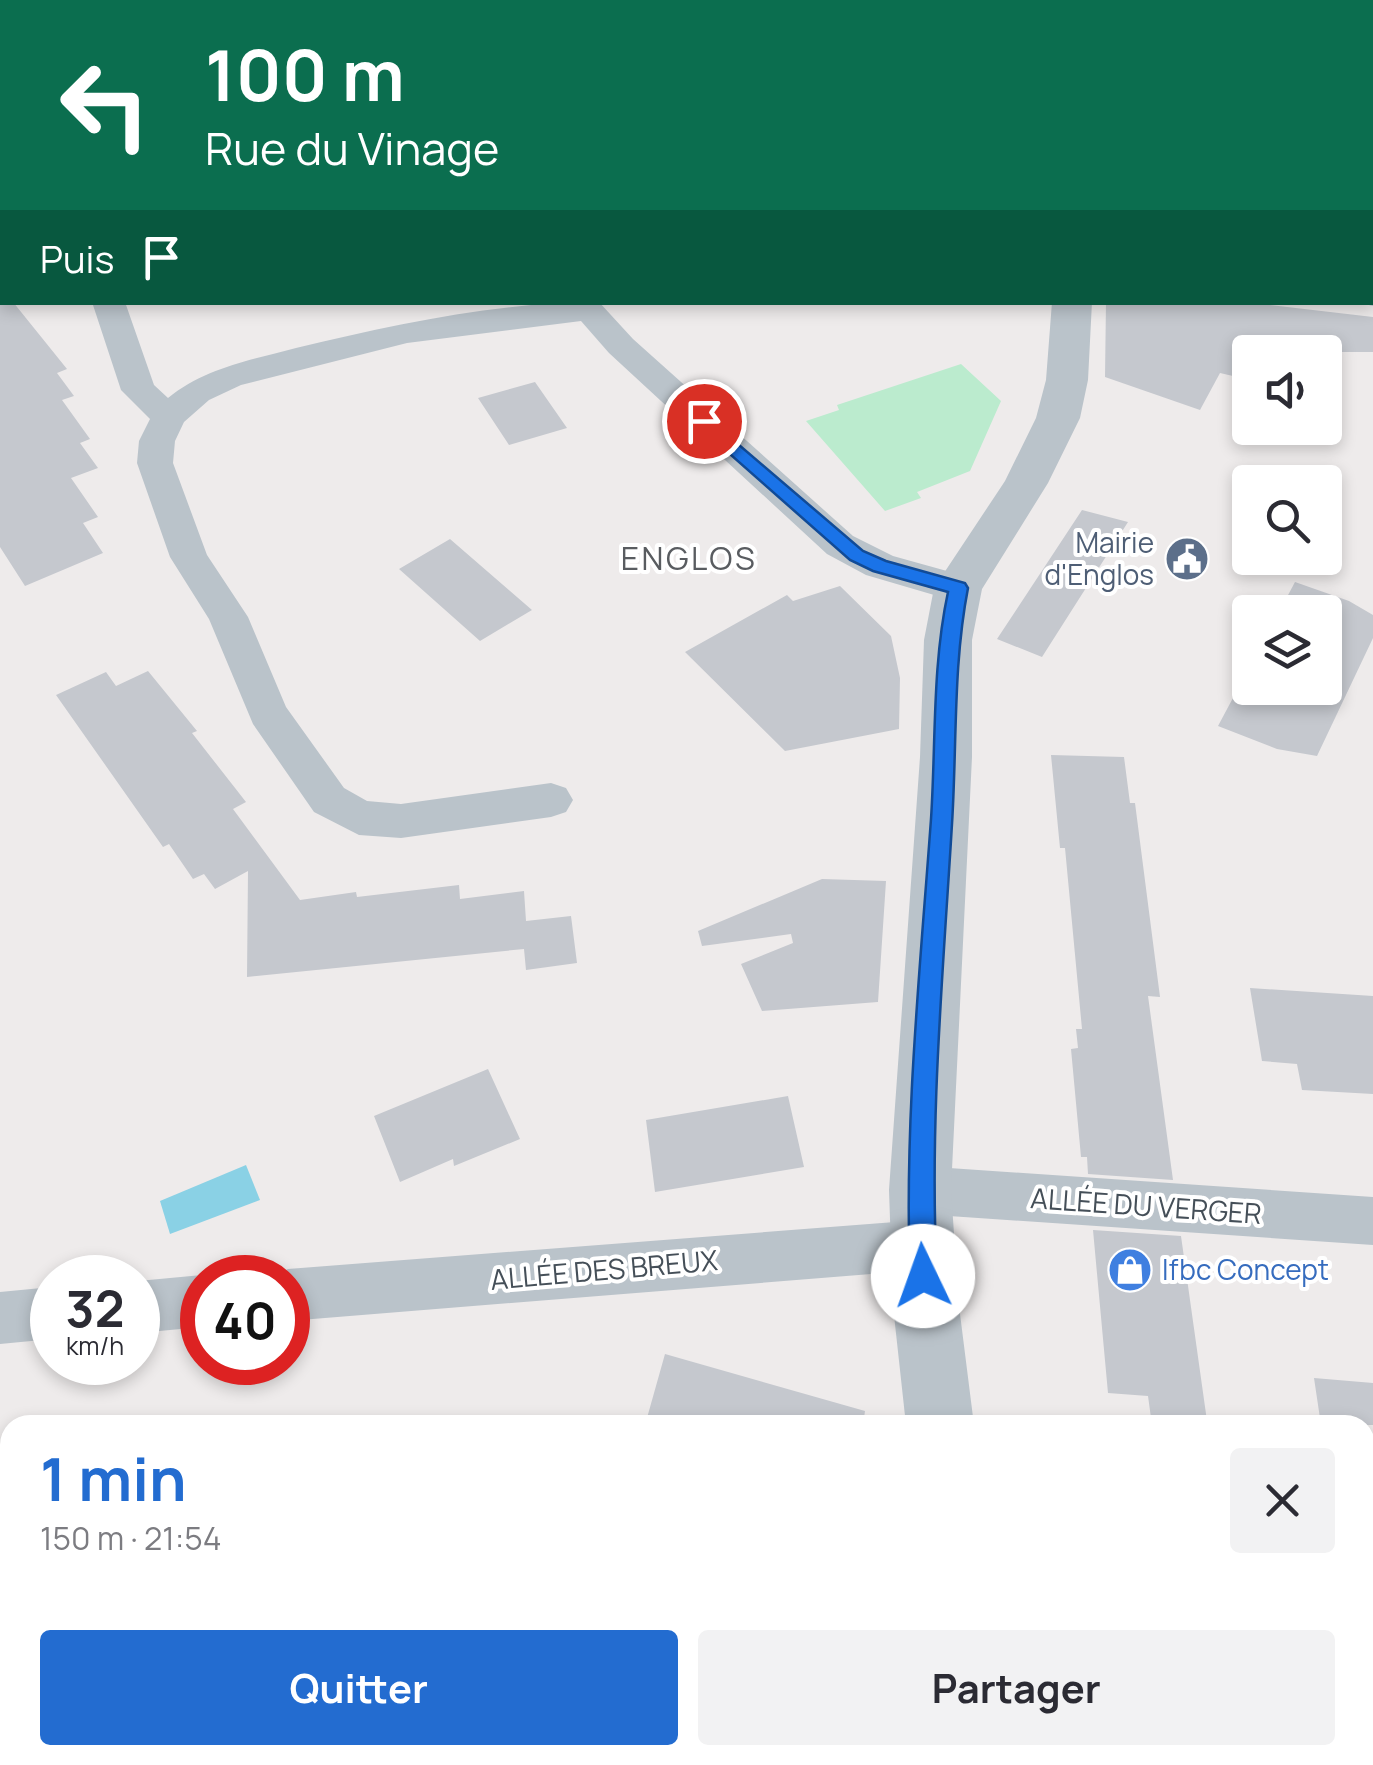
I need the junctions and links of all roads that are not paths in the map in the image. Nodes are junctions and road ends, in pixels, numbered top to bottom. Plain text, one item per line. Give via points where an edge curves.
1 (109, 305) edge
2 (584, 307) edge
3 (1065, 316) edge
4 (169, 417) junction
5 (958, 588) junction
6 (551, 800) dead end
7 (920, 1190) junction
8 (1373, 1221) edge
9 (921, 1245) junction
10 (310, 1293) edge
11 (30, 1315) edge
12 (0, 1318) edge
13 (939, 1415) edge

1 - 4 street via 138,390
2 - 4 street via 380,336 217,380
2 - 5 street via 840,544 880,566
3 - 5 street via 1064,401 1050,438
4 - 6 street via 155,464 189,557 228,617 268,713 330,800 359,818 401,822
5 - 7 street via 948,640
7 - 8 street, ALLÉE DU VERGER
7 - 9 street
9 - 10 street, ALLÉE DES BREUX
9 - 13 street
11 - 12 street

